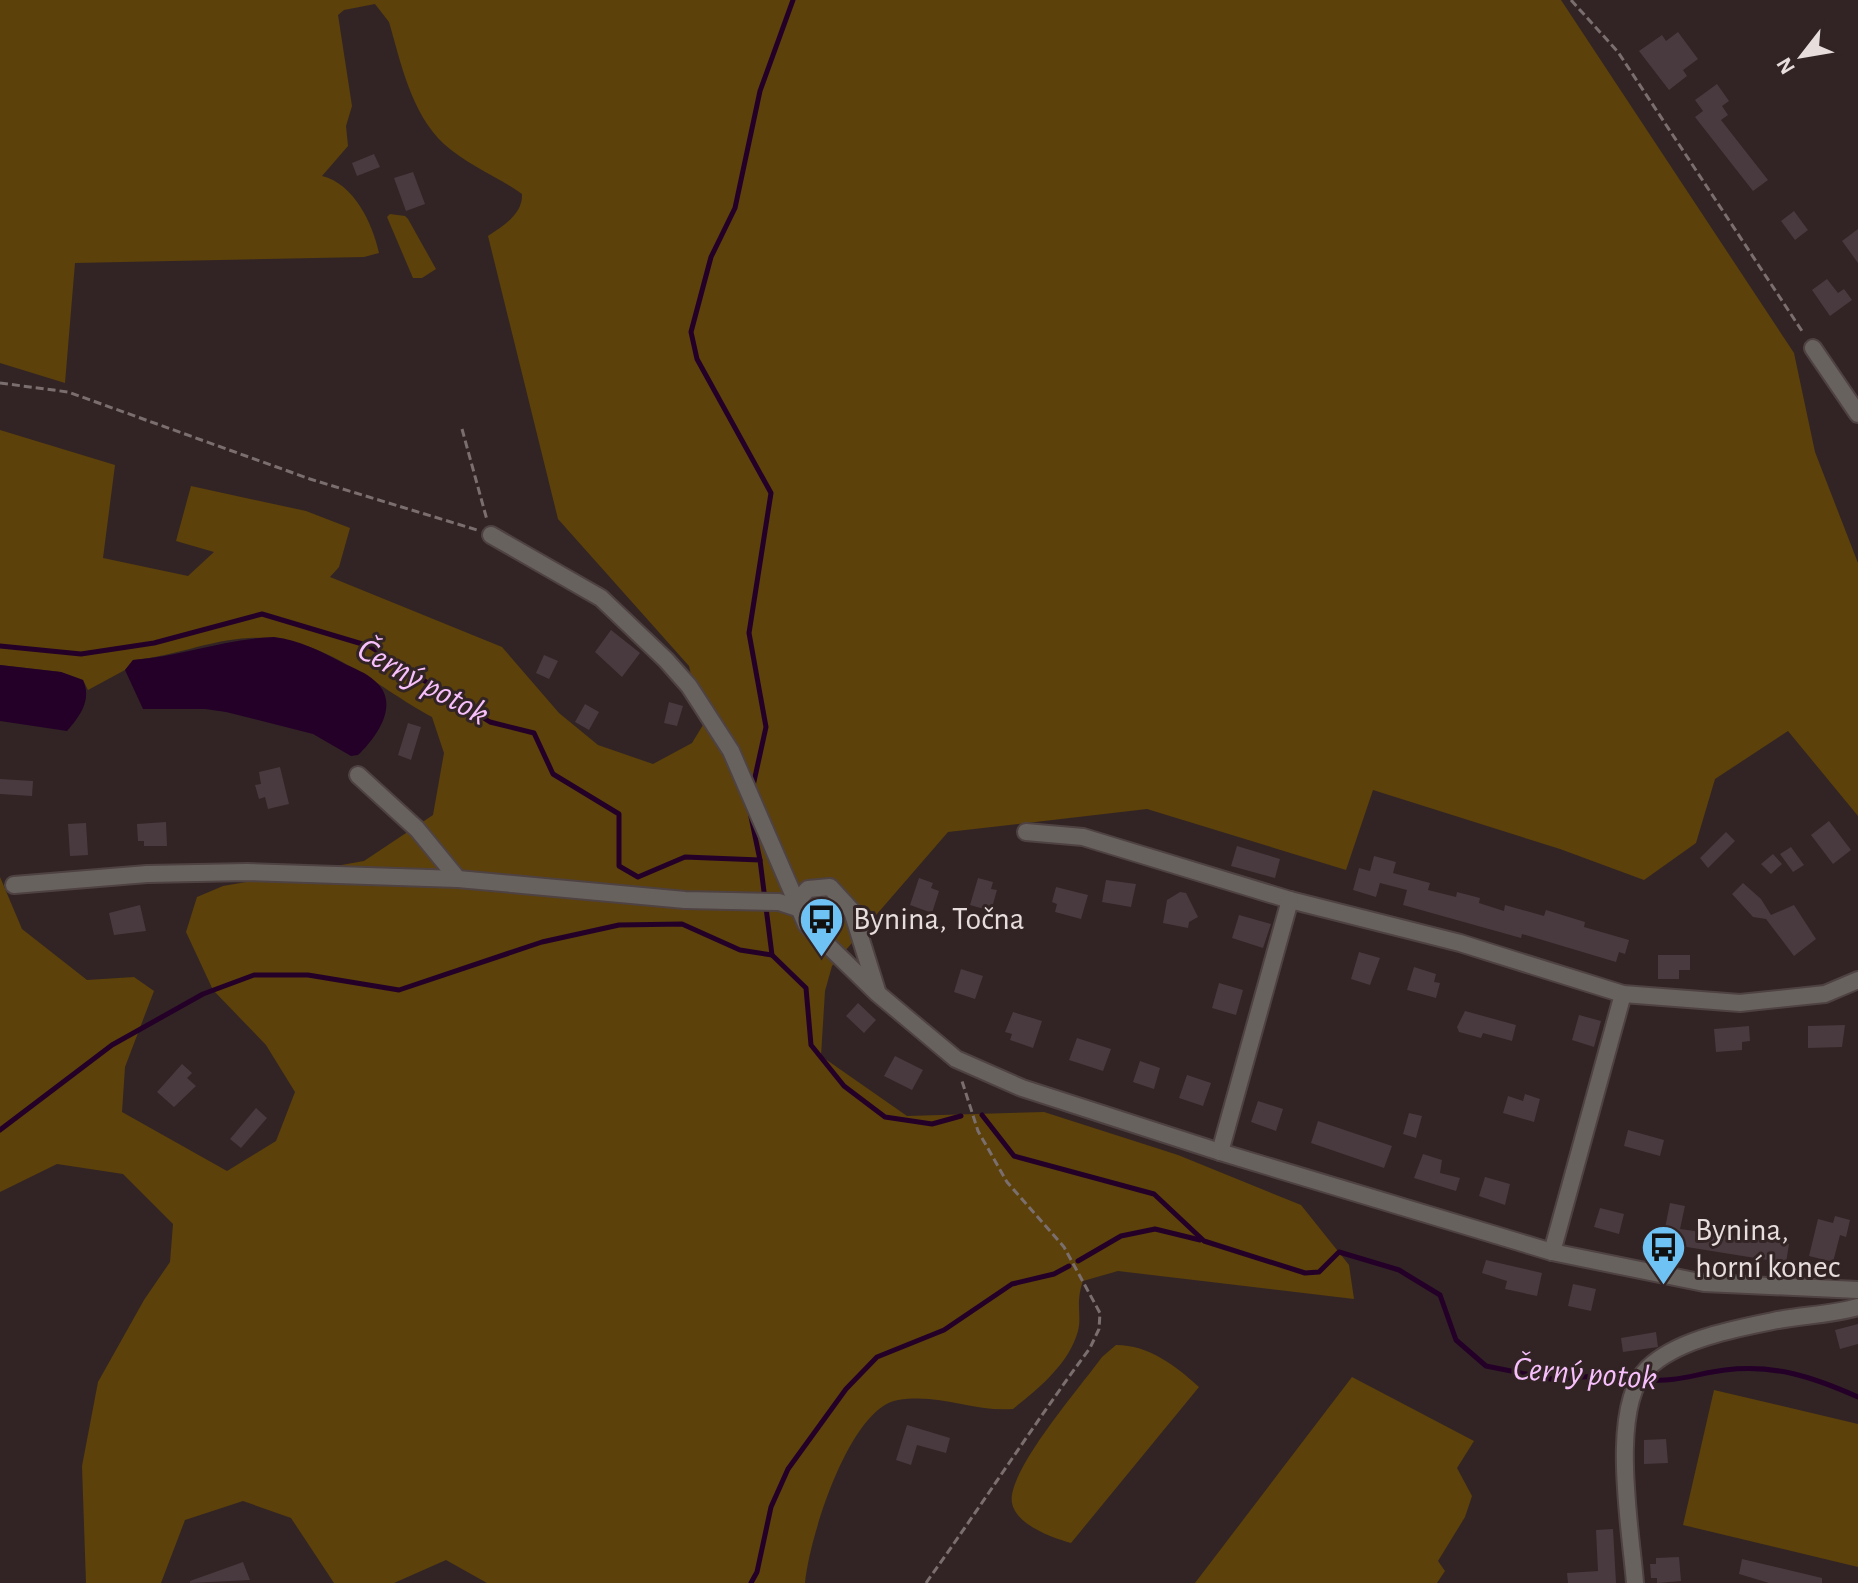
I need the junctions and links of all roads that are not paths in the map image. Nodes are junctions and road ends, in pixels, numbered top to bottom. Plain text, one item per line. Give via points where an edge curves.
1 (1813, 348) road end
2 (1858, 414) edge
3 (491, 535) road end
4 (358, 775) dead end
5 (1026, 832) dead end
6 (458, 879) junction
7 (14, 885) dead end
8 (1290, 900) junction
9 (798, 905) junction
10 (1858, 980) edge
11 (877, 993) junction
12 (1623, 994) junction
13 (1220, 1152) junction
14 (1552, 1252) junction
15 (1858, 1290) edge
16 (1858, 1307) edge
17 (1635, 1583) edge

1 - 2 street
3 - 9 street via 601,598 689,686 731,751
4 - 6 street via 417,829
5 - 8 street via 1083,837
6 - 7 street via 247,872
6 - 9 street
8 - 12 street via 1460,943
8 - 13 street
9 - 11 street via 806,924
9 - 11 street via 808,889 830,887 852,911
10 - 12 street via 1825,994 1740,1003
11 - 13 street via 956,1059 1022,1088
12 - 14 street
13 - 14 street
14 - 15 street via 1704,1283
16 - 17 street via 1773,1321 1687,1345 1648,1368 1625,1424

